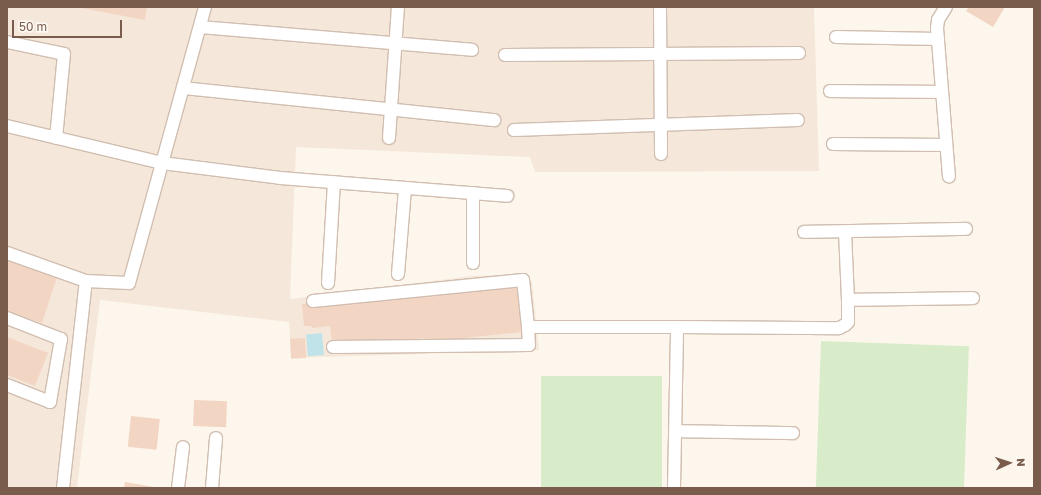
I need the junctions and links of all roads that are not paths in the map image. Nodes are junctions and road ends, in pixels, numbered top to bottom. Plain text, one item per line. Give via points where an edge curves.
1 (206, 7) edge
2 (398, 7) edge
3 (660, 7) edge
4 (946, 7) edge
5 (200, 26) junction
6 (836, 37) dead end
7 (938, 39) junction
8 (7, 42) edge
9 (396, 44) junction
10 (472, 50) dead end
11 (798, 53) dead end
12 (660, 54) junction
13 (505, 55) dead end
14 (183, 88) junction
15 (830, 91) dead end
16 (942, 92) junction
17 (391, 109) junction
18 (494, 120) dead end
19 (798, 120) dead end
20 (660, 125) junction
21 (7, 126) edge
22 (514, 130) dead end
23 (56, 138) junction
24 (389, 138) dead end
25 (833, 144) dead end
26 (946, 145) junction
27 (661, 154) dead end
28 (162, 163) junction
29 (949, 177) dead end
30 (334, 182) junction
31 (405, 188) junction
32 (473, 193) junction
33 (507, 196) dead end
34 (966, 230) dead end
35 (804, 232) dead end
36 (845, 232) junction
37 (7, 253) edge
38 (474, 263) dead end
39 (398, 274) dead end
40 (86, 281) junction
41 (328, 283) dead end
42 (974, 298) dead end
43 (848, 300) junction
44 (313, 301) dead end
45 (7, 318) edge
46 (528, 327) junction
47 (677, 327) junction
48 (333, 347) dead end
49 (7, 385) edge
50 (676, 431) junction
51 (793, 433) dead end
52 (216, 438) dead end
53 (183, 447) dead end
54 (63, 488) edge
55 (178, 488) edge
56 (212, 488) edge
57 (674, 488) edge

1 - 5 street
2 - 9 street
3 - 12 street
4 - 7 street via 938,20
5 - 9 street
5 - 14 street
6 - 7 street
7 - 16 street
8 - 23 street via 64,54
9 - 10 street
9 - 17 street
11 - 12 street
12 - 13 street
12 - 20 street
14 - 17 street
14 - 28 street
15 - 16 street
16 - 26 street
17 - 18 street
17 - 24 street
19 - 20 street
20 - 22 street
20 - 27 street
21 - 23 street
23 - 28 street
25 - 26 street
26 - 29 street
28 - 30 street
28 - 40 street via 129,283
30 - 31 street
30 - 41 street
31 - 32 street
31 - 39 street
32 - 33 street
32 - 38 street
34 - 36 street
35 - 36 street
36 - 43 street
37 - 40 street
40 - 54 street
42 - 43 street
43 - 47 street via 848,322 839,328
44 - 46 street via 523,280
45 - 49 street via 61,339 50,402
46 - 47 street
46 - 48 street via 529,345
47 - 50 street
50 - 51 street
50 - 57 street
52 - 56 street
53 - 55 street

